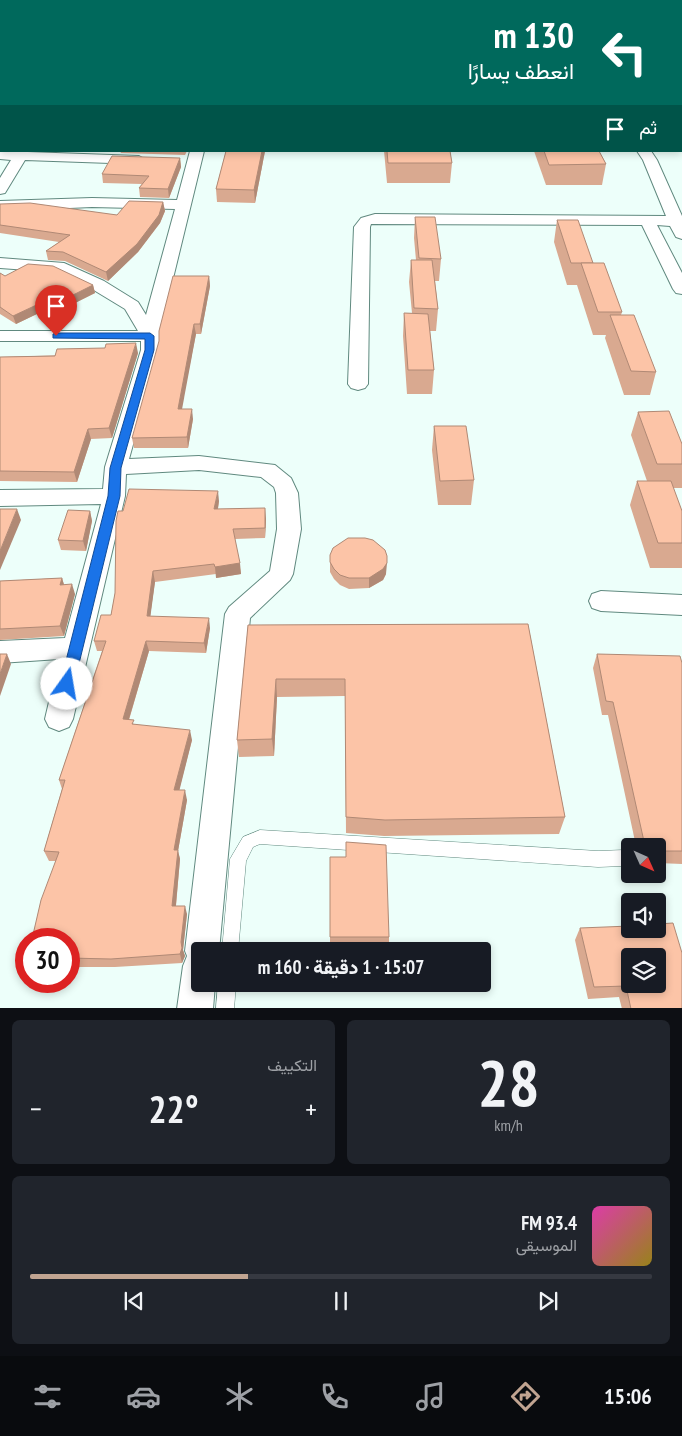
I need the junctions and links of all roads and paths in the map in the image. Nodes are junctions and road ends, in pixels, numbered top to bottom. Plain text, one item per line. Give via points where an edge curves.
1 (645, 152) edge
2 (10, 154) edge
3 (108, 155) edge
4 (191, 158) edge
5 (155, 160) edge
6 (0, 190) edge
7 (184, 205) junction
8 (0, 206) edge
9 (647, 221) junction
10 (680, 225) edge
11 (0, 263) edge
12 (682, 289) edge
13 (0, 336) edge
14 (150, 336) junction
15 (358, 384) dead end
16 (116, 468) junction
17 (114, 496) junction
18 (0, 498) edge
19 (601, 601) dead end
20 (682, 605) edge
21 (75, 648) junction
22 (0, 652) edge
23 (59, 719) dead end
24 (621, 858) edge
25 (203, 942) edge
26 (231, 942) edge
27 (198, 992) edge
28 (226, 992) edge
29 (196, 1008) edge
30 (225, 1008) edge

1 - 10 street
2 - 3 street
2 - 6 street
3 - 5 street
4 - 7 street
7 - 8 street
7 - 14 street
9 - 10 street
9 - 12 street
9 - 15 street via 366,221 362,227
11 - 14 street via 58,267 98,285 132,306
13 - 14 street
14 - 16 street via 150,350
16 - 17 street
16 - 25 street via 198,463 267,470 283,483 287,493 290,529 281,574 238,614
17 - 18 street
17 - 21 street
19 - 20 street
21 - 22 street
21 - 23 street
24 - 26 lane via 260,837 248,842 238,859
27 - 29 street
28 - 30 lane

